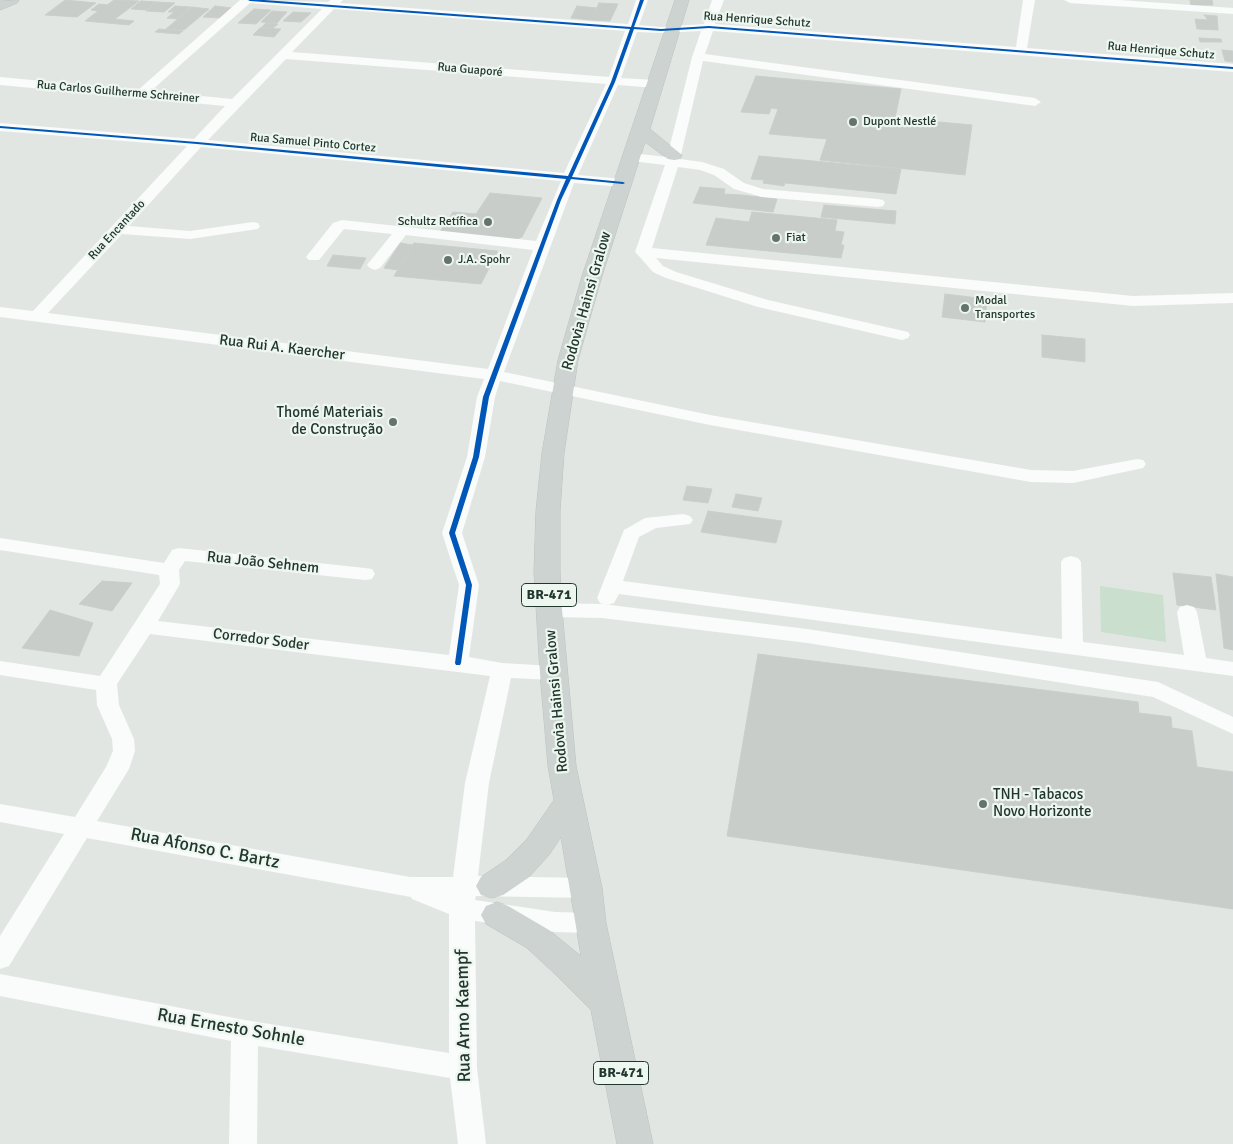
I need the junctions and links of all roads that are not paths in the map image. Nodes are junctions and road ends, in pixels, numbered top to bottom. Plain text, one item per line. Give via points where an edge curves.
1 (12, 0) edge
2 (249, 0) edge
3 (642, 0) edge
4 (682, 0) edge
5 (718, 0) edge
6 (1029, 0) edge
7 (1070, 0) edge
8 (334, 3) edge
9 (0, 6) edge
10 (1233, 11) edge
11 (709, 27) junction
12 (631, 29) junction
13 (673, 30) junction
14 (1021, 51) junction
15 (284, 55) junction
16 (698, 57) junction
17 (1233, 68) edge
18 (0, 81) edge
19 (613, 82) junction
20 (655, 84) junction
21 (141, 94) junction
22 (1035, 102) dead end
23 (235, 103) junction
24 (1, 128) edge
25 (642, 130) junction
26 (197, 143) junction
27 (631, 157) junction
28 (673, 158) junction
29 (570, 178) junction
30 (623, 183) junction
31 (878, 203) dead end
32 (253, 226) dead end
33 (118, 229) junction
34 (402, 231) junction
35 (542, 246) junction
36 (643, 252) junction
37 (314, 257) dead end
38 (375, 265) dead end
39 (1233, 298) edge
40 (0, 312) edge
41 (37, 316) junction
42 (902, 335) dead end
43 (494, 375) junction
44 (562, 388) junction
45 (1137, 464) dead end
46 (682, 520) dead end
47 (0, 544) edge
48 (1071, 562) dead end
49 (169, 570) junction
50 (365, 574) dead end
51 (611, 586) junction
52 (549, 610) junction
53 (602, 611) junction
54 (1187, 612) dead end
55 (144, 626) junction
56 (1073, 648) junction
57 (458, 663) junction
58 (1196, 664) junction
59 (0, 668) edge
60 (1233, 669) edge
61 (502, 670) junction
62 (553, 673) junction
63 (106, 684) junction
64 (1233, 726) edge
65 (568, 801) junction
66 (0, 813) edge
67 (82, 826) junction
68 (586, 888) junction
69 (478, 899) junction
70 (590, 923) junction
71 (0, 958) edge
72 (0, 985) edge
73 (606, 1002) junction
74 (245, 1032) junction
75 (463, 1068) junction
76 (243, 1144) edge
77 (472, 1144) edge
78 (635, 1144) edge

1 - 9 main road
2 - 8 street, Rua Henrique Schutz
2 - 21 street
3 - 12 street
4 - 13 main road, Rodovia Hainsi Gralow / BR-471
5 - 11 street
6 - 14 street
7 - 10 street
8 - 12 street, Rua Henrique Schutz
8 - 15 street, Rua Encantado
11 - 13 street, Rua Henrique Schutz
11 - 14 street, Rua Henrique Schutz
11 - 16 street
12 - 13 street, Rua Henrique Schutz
12 - 19 street
13 - 20 main road, Rodovia Hainsi Gralow / BR-471
14 - 17 street, Rua Henrique Schutz
15 - 19 street, Rua Guaporé
15 - 23 street, Rua Encantado
16 - 22 street
16 - 28 street
18 - 21 street, Rua Carlos Guilherme Schreiner
19 - 20 street, Rua Guaporé
19 - 29 street
20 - 25 main road, Rodovia Hainsi Gralow / BR-471
21 - 23 street, Rua Carlos Guilherme Schreiner
23 - 26 street, Rua Encantado
24 - 26 street, Rua Samuel Pinto Cortez
25 - 27 main road, Rodovia Hainsi Gralow / BR-471
25 - 28 main road
26 - 29 street, Rua Samuel Pinto Cortez
26 - 33 street, Rua Encantado
27 - 28 street
27 - 30 main road, Rodovia Hainsi Gralow / BR-471
28 - 31 street via 719,172 738,186 762,193
28 - 36 street
29 - 30 street, Rua Samuel Pinto Cortez
29 - 35 street
30 - 44 main road, Rodovia Hainsi Gralow / BR-471 via 579,318
32 - 33 street via 190,235
33 - 41 street, Rua Encantado
34 - 35 street
34 - 37 street via 342,224
34 - 38 street
35 - 43 street
36 - 39 street via 1133,301
36 - 42 street via 658,268 680,278 764,304
40 - 41 street, Rua Rui A. Kaercher
41 - 43 street, Rua Rui A. Kaercher
43 - 44 street, Rua Rui A. Kaercher
43 - 57 street via 486,397 476,458 452,533 469,584
44 - 45 street, Rua Rui A. Kaercher via 710,420 1031,476 1073,477
44 - 52 main road, Rodovia Hainsi Gralow / BR-471 via 548,511
46 - 51 street via 652,522 631,534
47 - 49 street
48 - 56 street
49 - 50 street, Rua João Sehnem via 179,554
49 - 55 street via 170,584
51 - 53 street
51 - 56 street
52 - 53 street
52 - 62 main road, Rodovia Hainsi Gralow / BR-471
53 - 64 street via 807,636 1158,690
54 - 58 street
55 - 57 street, Corredor Soder
55 - 63 street
56 - 58 street
57 - 61 street, Corredor Soder
58 - 60 street
59 - 63 street
61 - 62 street, Corredor Soder
61 - 69 street, Rua Arno Kaempf via 477,783
62 - 65 main road, Rodovia Hainsi Gralow / BR-471
63 - 67 street via 108,705 123,739 124,751 117,769
65 - 68 main road, Rodovia Hainsi Gralow / BR-471
65 - 69 main road via 538,847 517,869
66 - 67 street, Rua Afonso C. Bartz
67 - 69 street, Rua Afonso C. Bartz
67 - 71 street
68 - 69 street, Rua Afonso C. Bartz
68 - 70 main road, Rodovia Hainsi Gralow / BR-471
69 - 70 street, Rua Afonso C. Bartz via 555,922
69 - 73 main road via 538,939
69 - 75 street, Rua Arno Kaempf
70 - 73 main road, Rodovia Hainsi Gralow / BR-471
72 - 74 street, Rua Ernesto Sohnle
73 - 78 main road, Rodovia Hainsi Gralow / BR-471
74 - 75 street, Rua Ernesto Sohnle
74 - 76 street
75 - 77 street, Rua Arno Kaempf

